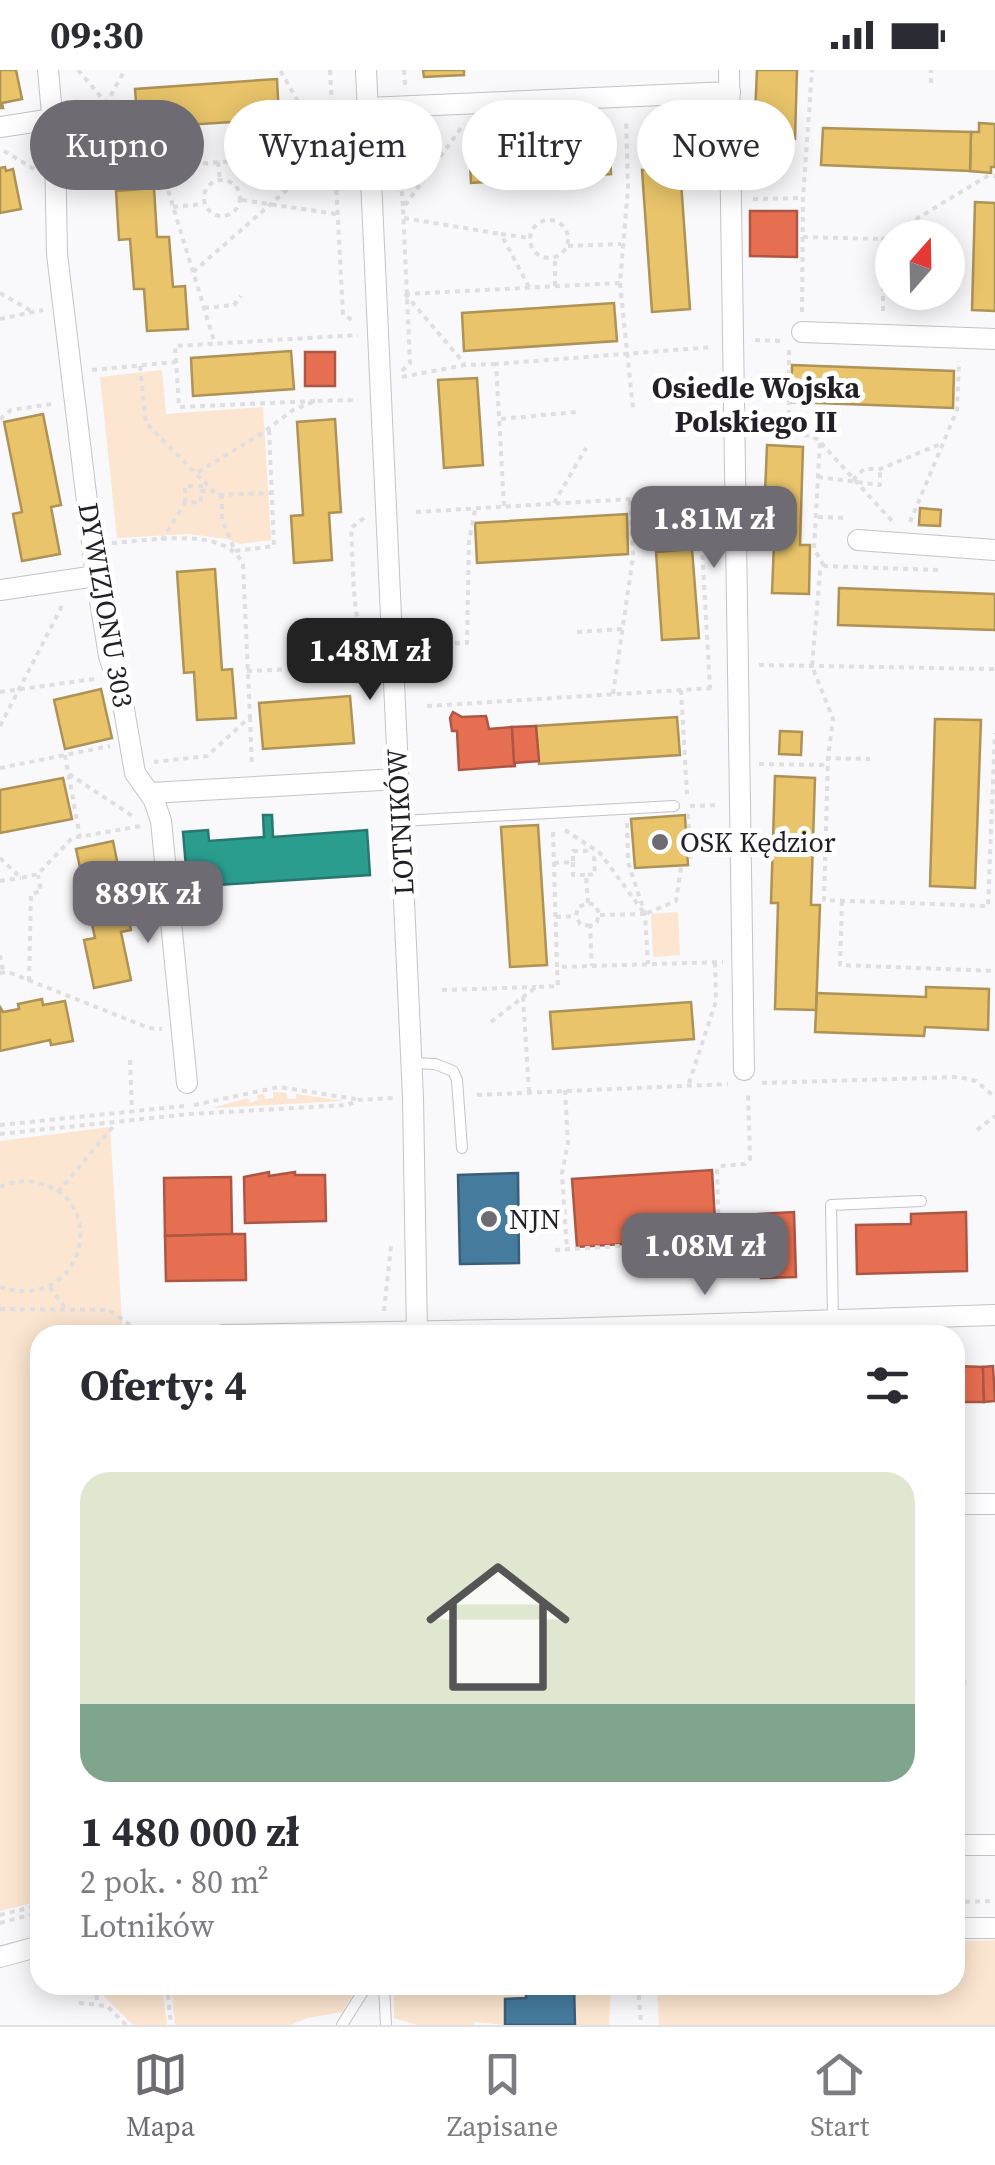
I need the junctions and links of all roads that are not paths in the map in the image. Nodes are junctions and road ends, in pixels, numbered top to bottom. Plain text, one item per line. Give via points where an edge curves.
1 (48, 70) edge
2 (366, 70) edge
3 (729, 70) edge
4 (730, 92) junction
5 (51, 100) edge
6 (368, 100) edge
7 (442, 104) edge
8 (30, 123) edge
9 (0, 127) edge
10 (55, 190) edge
11 (372, 190) edge
12 (795, 337) road end
13 (995, 339) edge
14 (858, 540) dead end
15 (995, 550) edge
16 (96, 576) junction
17 (0, 590) edge
18 (398, 779) junction
19 (150, 794) junction
20 (674, 806) dead end
21 (400, 821) junction
22 (411, 1064) junction
23 (742, 1082) road end
24 (187, 1083) dead end
25 (462, 1148) dead end
26 (921, 1202) dead end
27 (995, 1314) edge
28 (833, 1319) junction
29 (418, 1325) edge
30 (655, 1325) edge
31 (965, 1504) edge
32 (995, 1504) edge
33 (965, 1845) edge
34 (995, 1845) edge
35 (965, 1928) edge
36 (995, 1928) edge
37 (30, 1949) edge
38 (0, 1957) edge
39 (361, 1995) edge
40 (384, 1995) edge
41 (342, 2025) edge
42 (386, 2025) edge

1 - 5 street, DYWIZJONU 303
2 - 6 street, LOTNIKÓW
3 - 4 street
4 - 7 street
4 - 23 street
8 - 9 street
10 - 16 street, DYWIZJONU 303 via 62,306
11 - 18 street, LOTNIKÓW
12 - 13 street
14 - 15 street
16 - 17 street
16 - 19 street, DYWIZJONU 303 via 133,764
18 - 19 street
18 - 21 street, LOTNIKÓW
19 - 24 street, DYWIZJONU 303 via 161,820
20 - 21 lane
21 - 22 street, LOTNIKÓW
22 - 25 lane via 450,1068 455,1075
22 - 29 street, LOTNIKÓW
26 - 28 lane via 831,1205
27 - 28 street
28 - 30 street
31 - 32 street
33 - 34 street
35 - 36 street
37 - 38 street
39 - 41 lane
40 - 42 lane

